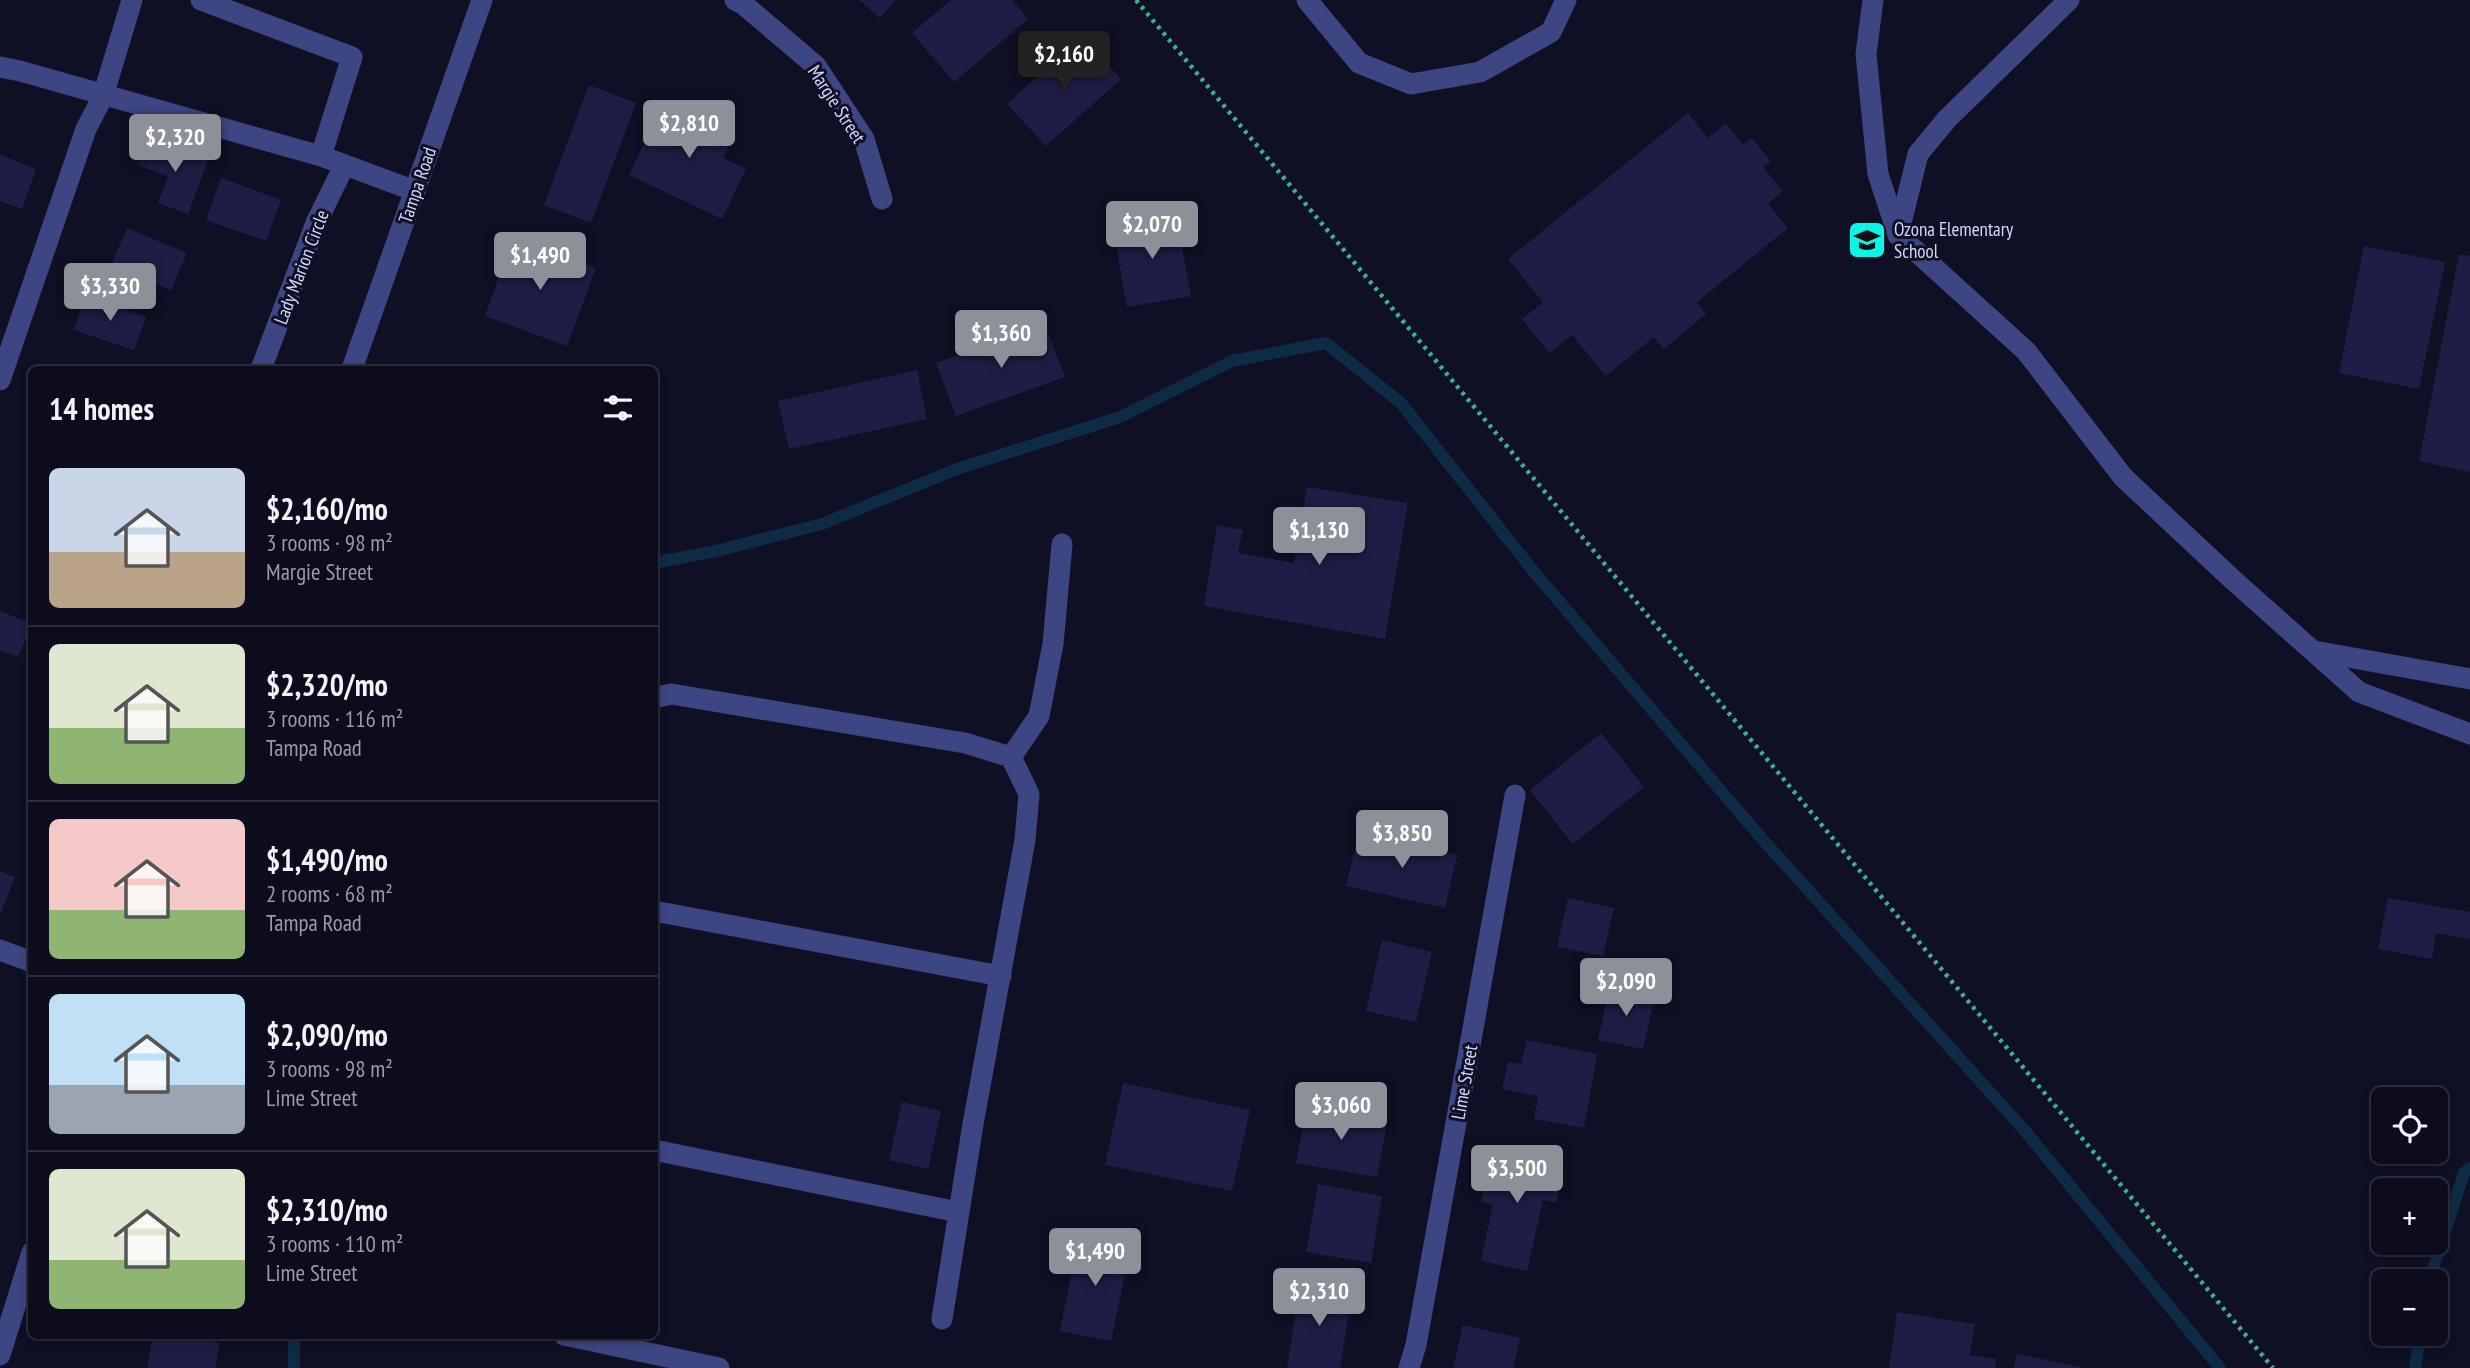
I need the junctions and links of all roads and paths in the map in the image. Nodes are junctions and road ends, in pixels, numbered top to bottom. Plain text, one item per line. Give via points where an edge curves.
1 (132, 0) edge
2 (201, 0) edge
3 (482, 0) edge
4 (735, 0) edge
5 (1136, 0) edge
6 (1307, 0) edge
7 (1566, 0) edge
8 (1873, 0) edge
9 (2068, 0) edge
10 (0, 67) edge
11 (103, 96) junction
12 (321, 156) junction
13 (344, 166) junction
14 (415, 191) junction
15 (882, 199) dead end
16 (1898, 234) junction
17 (262, 366) edge
18 (353, 366) edge
19 (0, 380) edge
20 (1062, 544) dead end
21 (2314, 651) junction
22 (2470, 679) edge
23 (658, 697) edge
24 (2470, 734) edge
25 (1011, 757) junction
26 (1515, 795) dead end
27 (658, 912) edge
28 (0, 950) edge
29 (28, 960) edge
30 (1001, 976) junction
31 (658, 1151) edge
32 (958, 1212) junction
33 (28, 1265) edge
34 (942, 1319) dead end
35 (583, 1339) edge
36 (0, 1355) edge
37 (719, 1368) edge
38 (1409, 1368) edge
39 (2273, 1368) edge

1 - 11 street
2 - 12 street via 352,57
3 - 14 street, Tampa Road
4 - 15 street, Margie Street via 816,66 864,139
5 - 39 path
6 - 7 street via 1359,64 1410,84 1480,72 1552,32
8 - 16 street via 1866,54 1878,174
9 - 16 street via 1947,119 1918,154
10 - 11 street
11 - 12 street
11 - 19 street via 86,129
12 - 13 street
13 - 14 street
13 - 17 street, Lady Marion Circle via 316,223
14 - 18 street, Tampa Road
16 - 21 street via 2026,351 2123,477
20 - 25 street via 1053,644 1039,716
21 - 22 street
21 - 24 street via 2359,692
23 - 25 street via 671,694 965,743
25 - 30 street via 1028,794 1025,841
26 - 38 street, Lime Street
27 - 30 street
28 - 29 street
30 - 32 street
31 - 32 street
32 - 34 street
33 - 36 street
35 - 37 street

